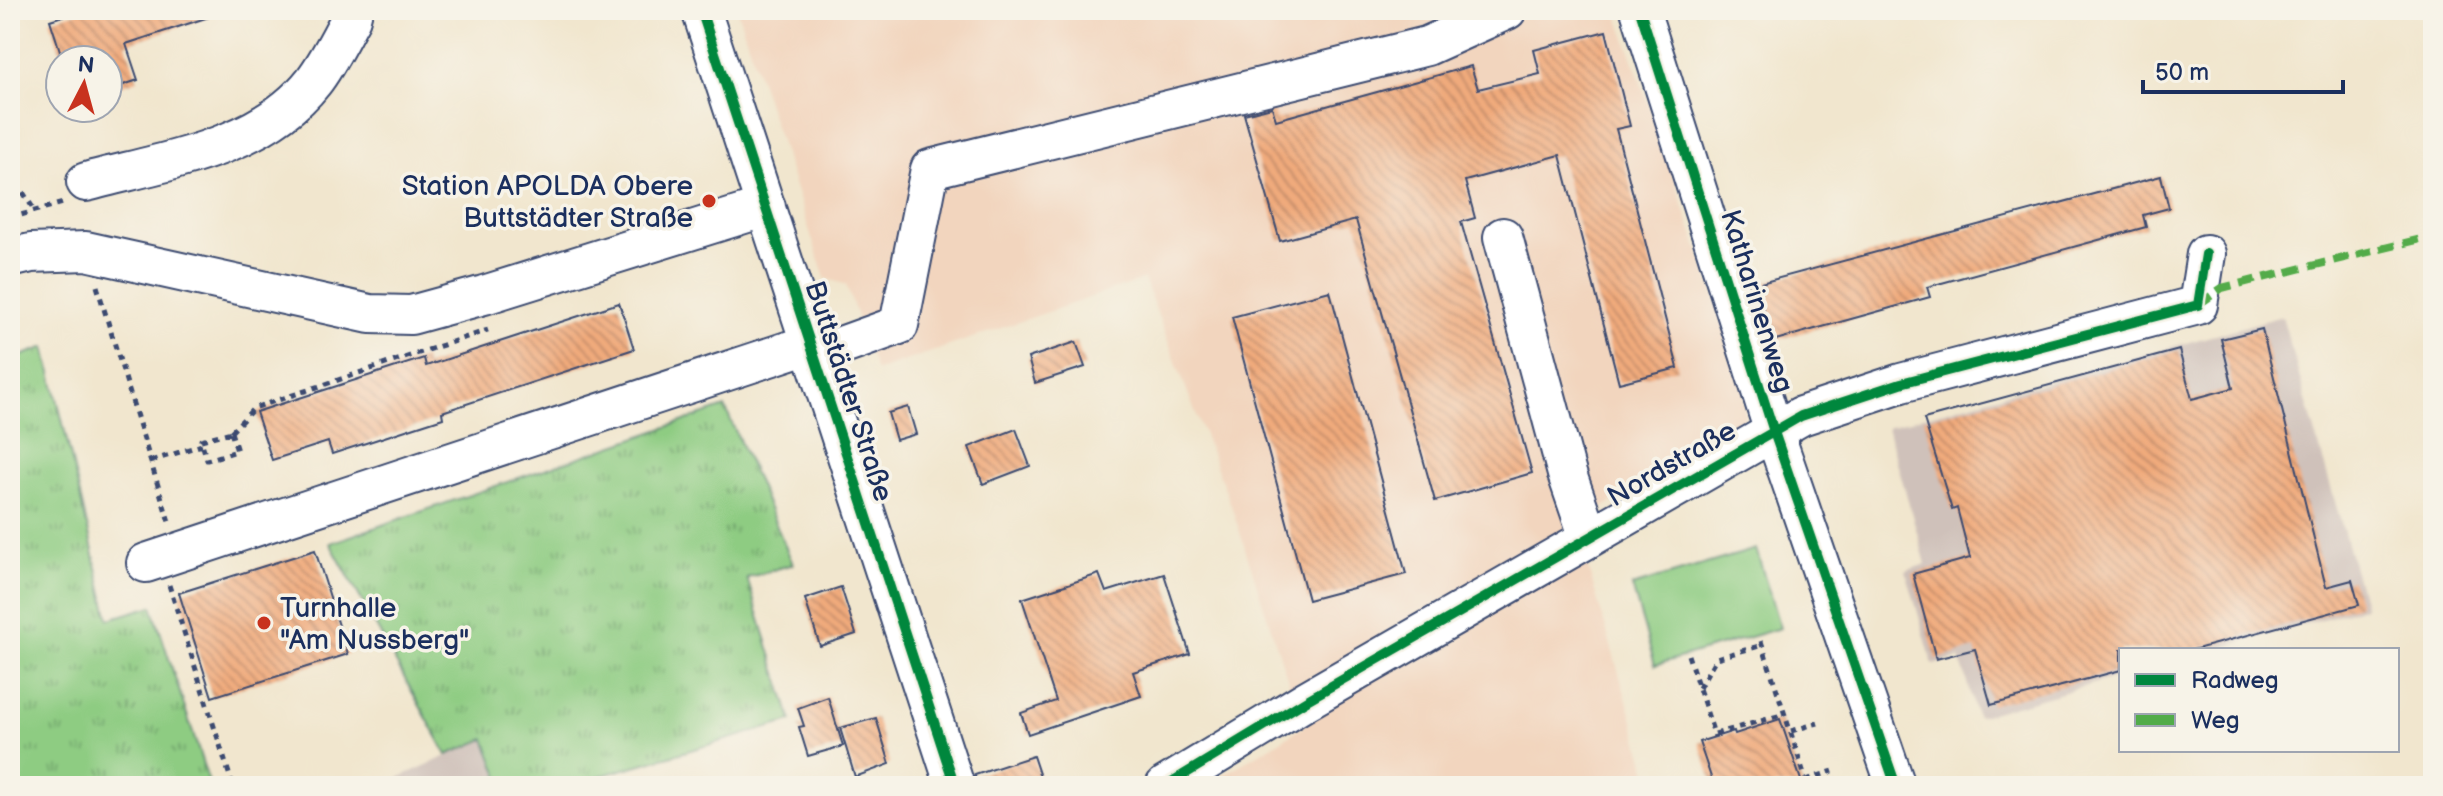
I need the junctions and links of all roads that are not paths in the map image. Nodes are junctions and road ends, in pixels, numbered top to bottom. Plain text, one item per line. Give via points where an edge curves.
1 (353, 10) edge
2 (701, 10) edge
3 (1507, 10) edge
4 (1640, 10) edge
5 (86, 182) dead end
6 (766, 207) junction
7 (1503, 237) dead end
8 (2206, 254) dead end
9 (10, 258) edge
10 (811, 350) junction
11 (1774, 432) junction
12 (1589, 538) junction
13 (162, 558) road end
14 (955, 786) edge
15 (1165, 786) edge
16 (1896, 786) edge

1 - 5 street via 313,82 281,114 230,142
2 - 6 street, Buttstädter Straße
3 - 10 street via 1427,46 930,169 899,325
4 - 11 street, Katharinenweg
6 - 9 street via 411,315 370,314 86,251
6 - 10 street, Buttstädter Straße
7 - 12 street
8 - 11 street, Nordstraße via 2198,305 1901,383 1801,416
10 - 13 street, Buttstädter Straße
10 - 14 street, Buttstädter Straße
11 - 12 street, Nordstraße
11 - 16 street, Katharinenweg
12 - 15 street, Nordstraße

